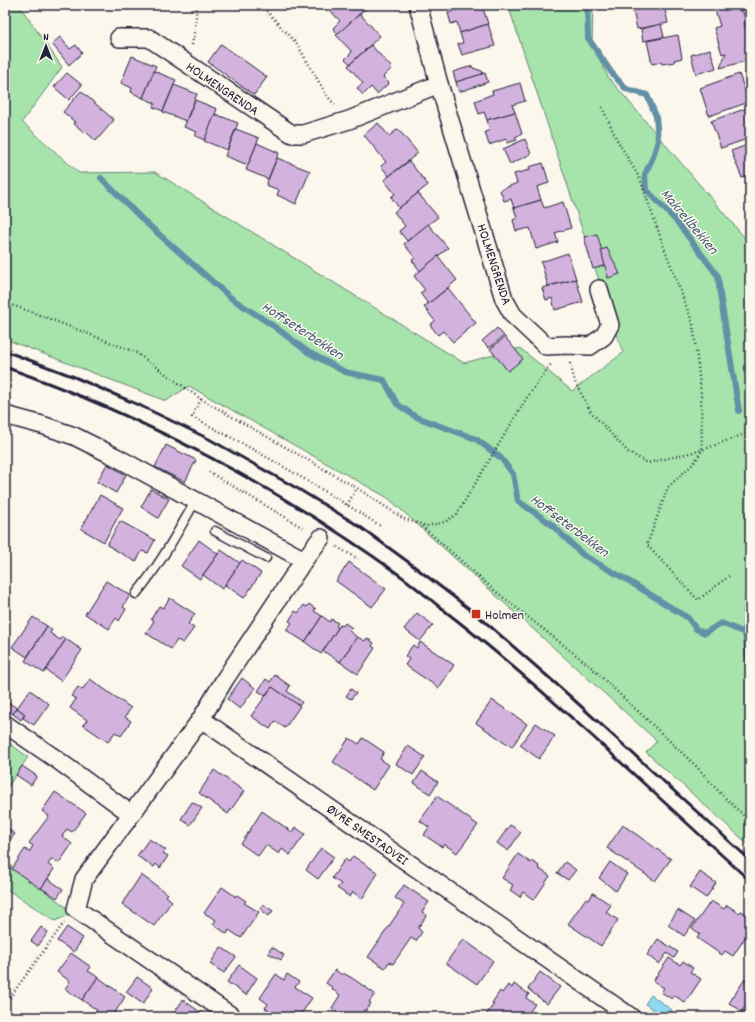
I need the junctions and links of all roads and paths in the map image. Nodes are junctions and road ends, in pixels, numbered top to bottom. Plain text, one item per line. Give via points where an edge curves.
1 (197, 5) edge
2 (260, 5) edge
3 (418, 5) edge
4 (5, 7) edge
5 (119, 38) dead end
6 (185, 62) junction
7 (5, 63) edge
8 (439, 84) junction
9 (602, 107) dead end
10 (349, 120) junction
11 (599, 289) dead end
12 (5, 303) edge
13 (566, 345) junction
14 (201, 399) junction
15 (5, 415) edge
16 (750, 432) edge
17 (702, 450) junction
18 (209, 472) dead end
19 (357, 488) junction
20 (196, 500) junction
21 (347, 505) junction
22 (420, 524) junction
23 (382, 527) dead end
24 (216, 531) dead end
25 (247, 538) junction
26 (321, 538) junction
27 (266, 558) dead end
28 (358, 559) dead end
29 (304, 560) junction
30 (729, 576) dead end
31 (136, 594) dead end
32 (201, 719) junction
33 (5, 724) edge
34 (131, 814) junction
35 (750, 821) edge
36 (76, 909) junction
37 (5, 1004) edge
38 (233, 1017) edge
39 (631, 1017) edge

1 - 6 path via 190,53
2 - 10 path via 297,44 327,96
3 - 8 street, HOLMENGRENDA
4 - 7 path via 9,41
5 - 6 street, HOLMENGRENDA via 149,38
6 - 10 street, HOLMENGRENDA via 292,134 303,134
8 - 10 street, HOLMENGRENDA
8 - 13 street, HOLMENGRENDA via 504,299 513,315 546,346
9 - 17 path via 616,138 640,179 693,324 701,393
11 - 13 street, HOLMENGRENDA via 610,325 604,336 590,346
12 - 14 path via 134,352
13 - 17 path via 575,382 591,412 628,452 648,463
13 - 22 path via 526,398 457,514 445,522 427,526
14 - 19 path
14 - 21 path via 192,417
15 - 20 street via 74,436
16 - 17 path
17 - 30 path via 694,463 668,487 647,545 698,600
18 - 26 path
19 - 21 path
19 - 22 path via 404,519
20 - 25 street
20 - 31 lane via 165,554
21 - 23 path
22 - 35 path via 494,590 591,668 696,766
24 - 25 lane
25 - 27 lane
25 - 29 street
26 - 28 path
26 - 29 street
29 - 32 street
32 - 34 street
32 - 39 street, ØVRE SMESTADVEI
33 - 34 street
34 - 36 street via 84,879
36 - 37 path
36 - 38 street

